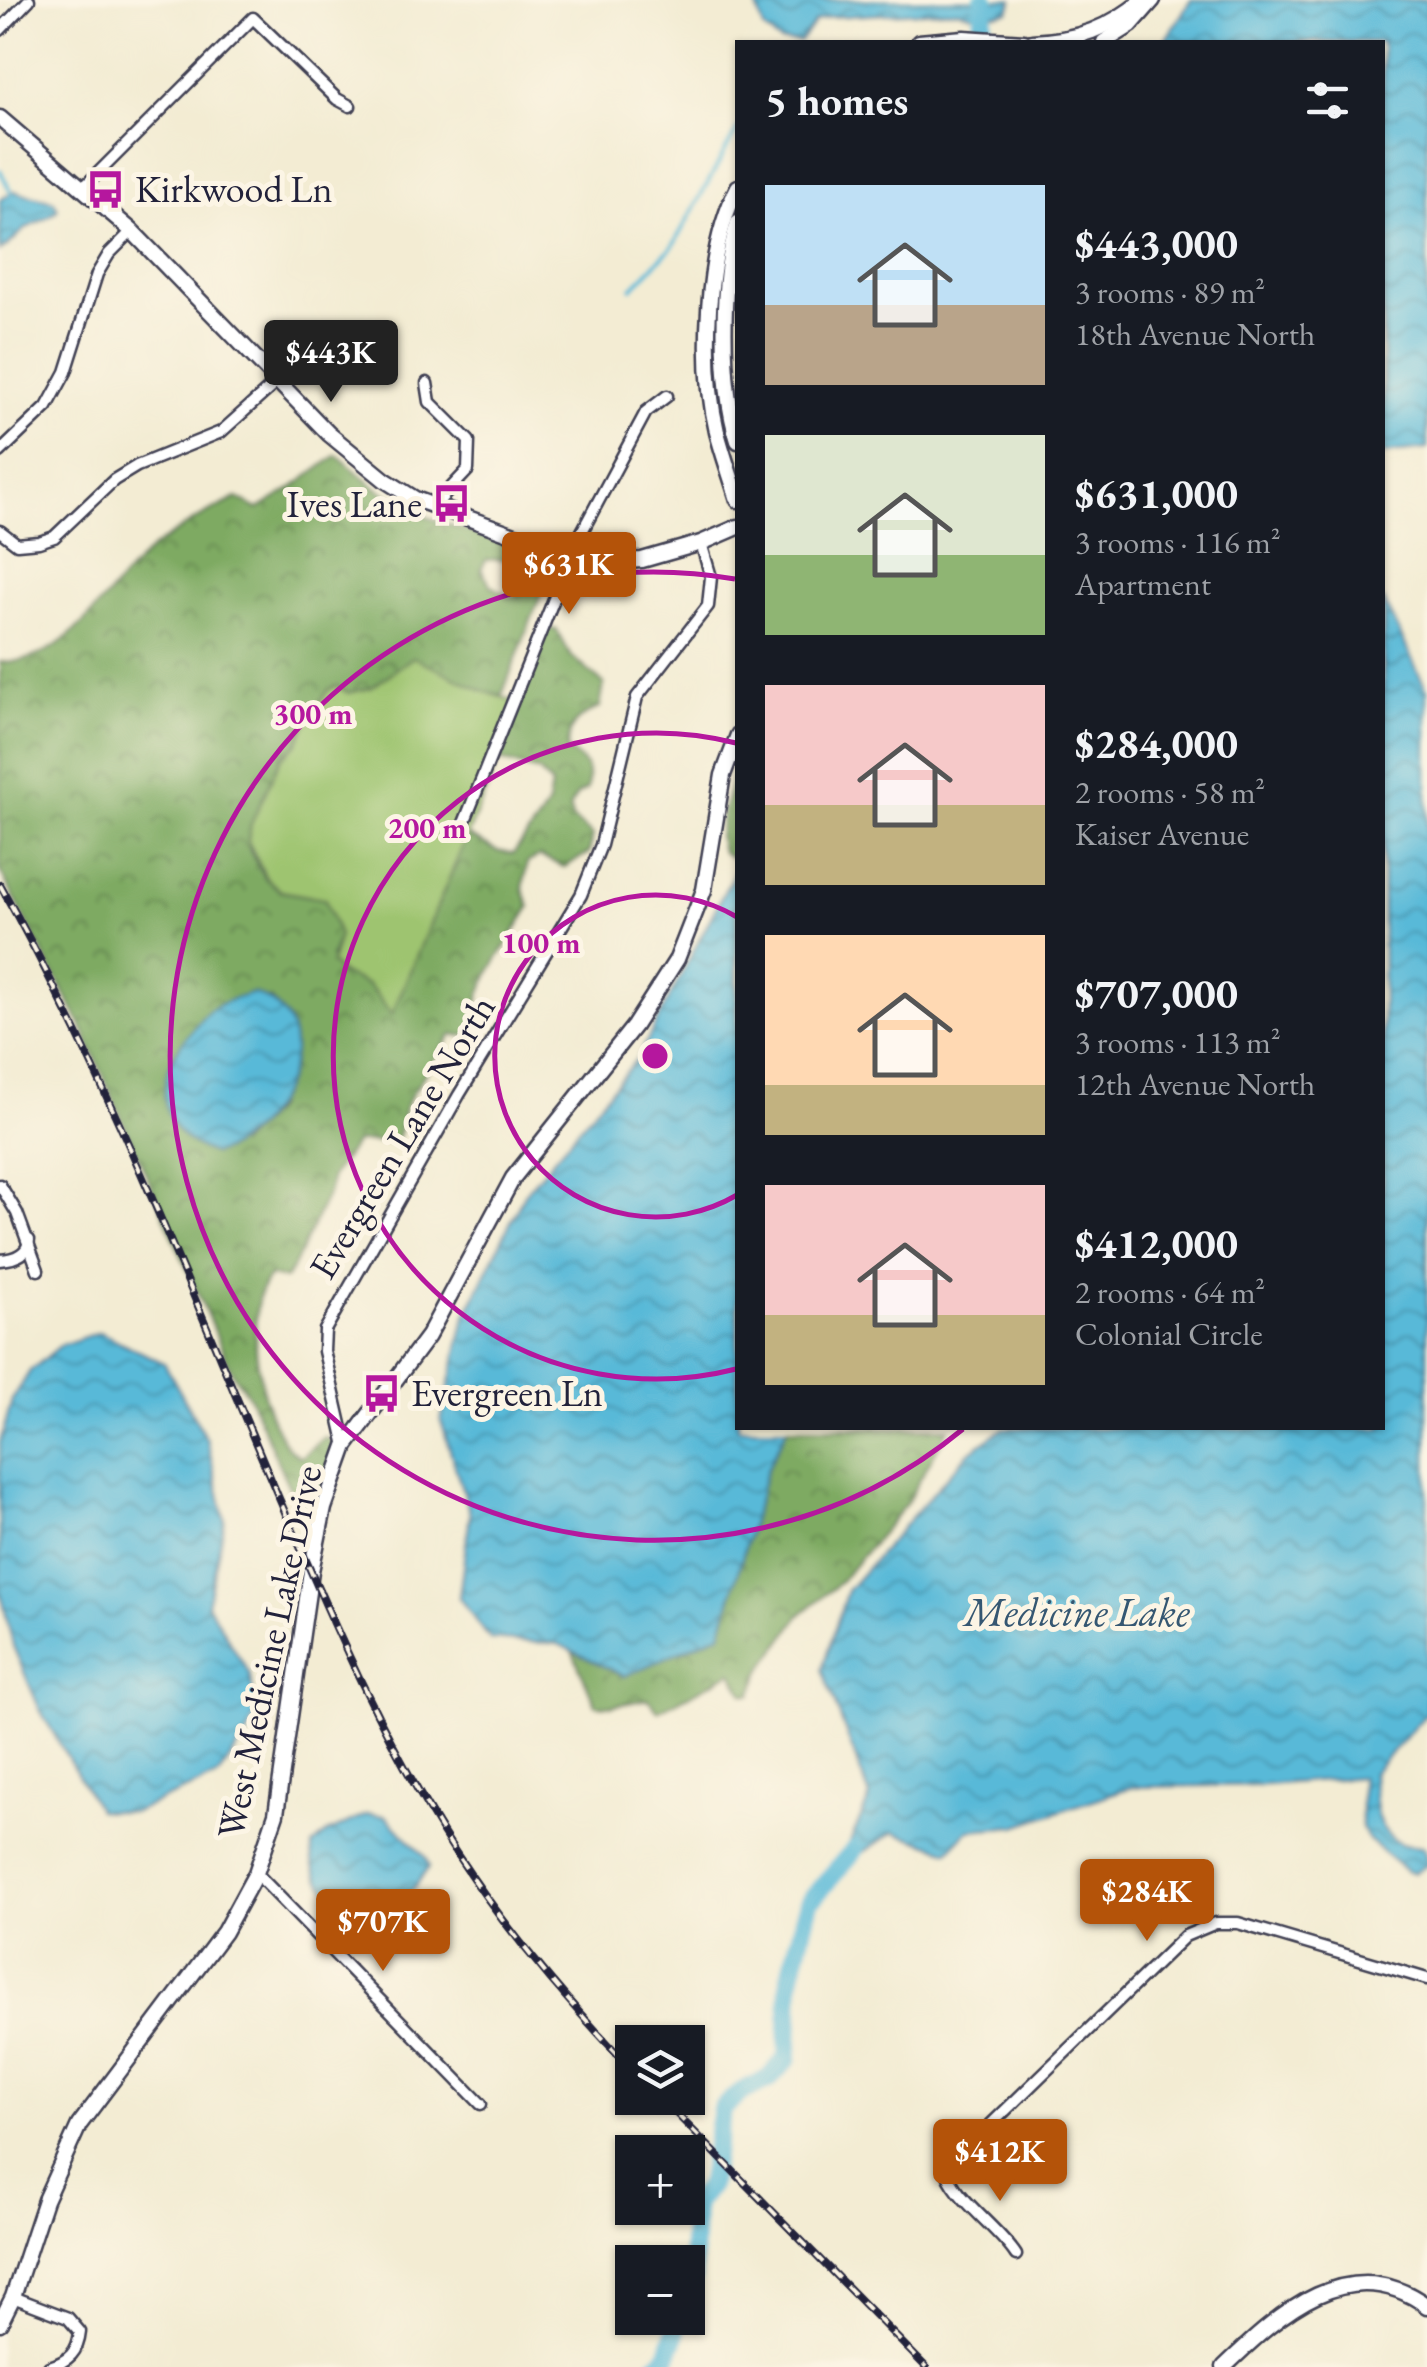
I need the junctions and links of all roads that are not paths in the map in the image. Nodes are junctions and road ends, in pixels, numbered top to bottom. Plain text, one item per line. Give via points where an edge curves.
1 (29, 0) edge
2 (1144, 0) edge
3 (1153, 0) edge
4 (0, 30) edge
5 (942, 40) edge
6 (1001, 40) edge
7 (1071, 40) edge
8 (1107, 40) edge
9 (350, 106) dead end
10 (0, 118) edge
11 (84, 187) junction
12 (735, 197) edge
13 (132, 232) junction
14 (735, 241) edge
15 (279, 380) junction
16 (427, 383) dead end
17 (667, 396) dead end
18 (735, 425) edge
19 (0, 452) edge
20 (735, 490) edge
21 (434, 506) junction
22 (735, 528) edge
23 (0, 532) edge
24 (701, 543) junction
25 (572, 556) junction
26 (735, 742) edge
27 (462, 828) dead end
28 (0, 1185) edge
29 (4, 1200) edge
30 (29, 1238) junction
31 (0, 1260) edge
32 (38, 1270) dead end
33 (346, 1446) junction
34 (256, 1873) junction
35 (1427, 1979) edge
36 (481, 2104) dead end
37 (1016, 2255) dead end
38 (13, 2297) junction
39 (1427, 2306) edge
40 (0, 2324) edge
41 (49, 2367) edge
42 (1224, 2367) edge

1 - 4 street
2 - 7 street
3 - 8 street via 1131,26
5 - 6 street
9 - 11 street via 253,18
10 - 11 street
11 - 13 street
12 - 20 street via 712,288 708,371
13 - 15 street
13 - 19 street via 98,274 66,372 47,407
14 - 18 street via 725,370
15 - 21 street via 356,458
15 - 23 street via 222,432 114,480 54,536 17,544
16 - 21 street via 430,402 469,441 468,470
17 - 25 street via 646,412
21 - 25 street
22 - 24 street
24 - 25 street via 642,560
24 - 33 street, Evergreen Lane North via 710,577 708,606 637,697 601,845 581,895 325,1330
25 - 27 street
26 - 33 street, West Medicine Lake Drive via 723,775 704,890 677,959 634,1026 513,1178 428,1336
28 - 29 street
29 - 30 street
30 - 31 street via 23,1254
30 - 32 street
33 - 34 street, West Medicine Lake Drive via 310,1571 276,1814
34 - 36 street
34 - 38 street, West Medicine Lake Drive via 224,1932 79,2125
35 - 37 street via 1238,1923 1198,1928 946,2168 949,2182
38 - 40 street, West Medicine Lake Drive
38 - 41 street via 68,2318 80,2332 72,2356
39 - 42 street via 1381,2286 1315,2294

